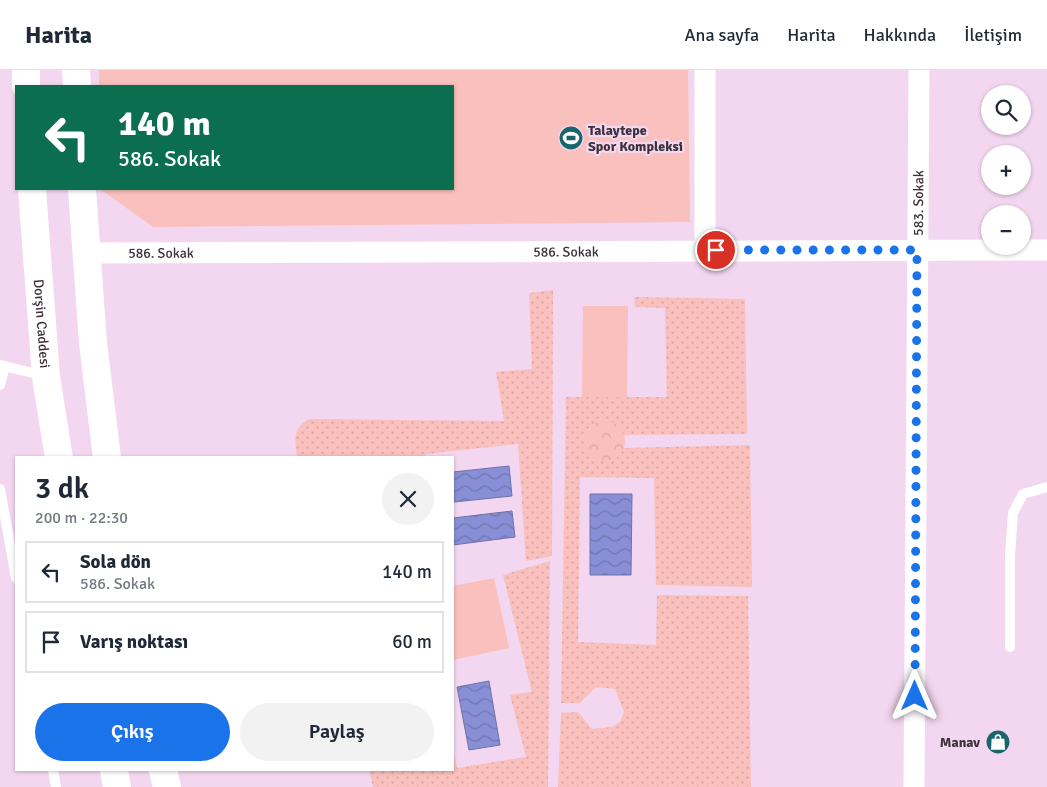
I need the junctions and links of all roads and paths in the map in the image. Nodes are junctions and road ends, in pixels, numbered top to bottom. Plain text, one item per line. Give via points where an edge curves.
1 (26, 70) edge
2 (76, 70) edge
3 (705, 70) edge
4 (919, 70) edge
5 (26, 85) edge
6 (77, 85) edge
7 (32, 190) edge
8 (82, 190) edge
9 (705, 250) junction
10 (917, 250) junction
11 (1047, 250) edge
12 (85, 253) junction
13 (2, 365) edge
14 (46, 377) junction
15 (0, 385) edge
16 (59, 456) edge
17 (108, 456) edge
18 (1047, 487) edge
19 (0, 489) edge
20 (15, 572) edge
21 (1010, 647) dead end
22 (53, 771) edge
23 (114, 771) edge
24 (163, 771) edge
25 (56, 787) edge
26 (117, 787) edge
27 (167, 787) edge
28 (914, 787) edge

1 - 5 main road
2 - 6 main road
3 - 9 street
4 - 10 street, 583. Sokak
7 - 14 main road, Dorşin Caddesi
8 - 12 main road
9 - 10 street, 586. Sokak
9 - 12 street, 586. Sokak
10 - 11 street, 586. Sokak
10 - 28 street, 583. Sokak
12 - 17 main road
13 - 14 lane
13 - 15 lane
14 - 16 main road, Dorşin Caddesi
18 - 21 lane via 1023,494 1013,513
19 - 20 lane
22 - 25 lane
23 - 26 main road
24 - 27 main road

